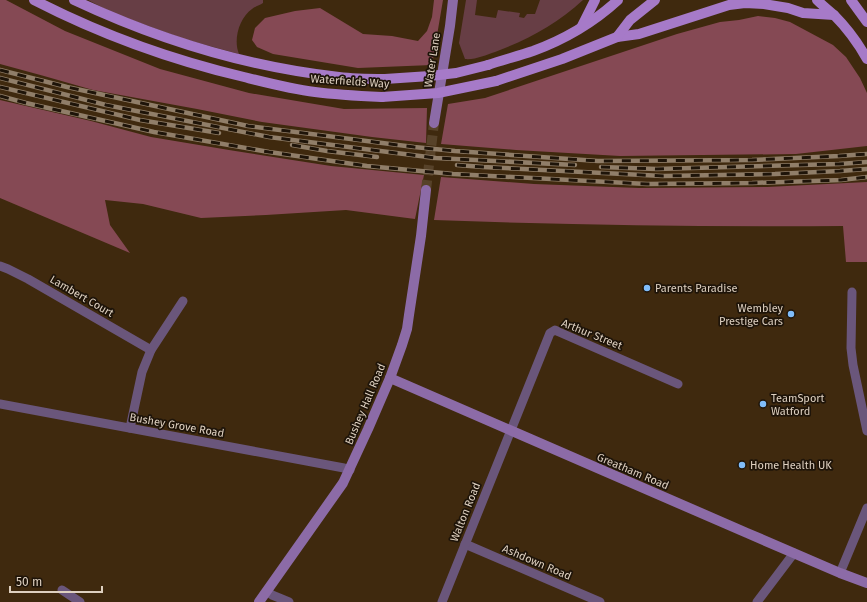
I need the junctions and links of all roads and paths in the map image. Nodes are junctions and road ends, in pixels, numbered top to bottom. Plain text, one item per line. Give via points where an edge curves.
1 (34, 0) edge
2 (74, 0) edge
3 (453, 0) edge
4 (595, 0) edge
5 (618, 0) edge
6 (655, 0) edge
7 (817, 0) edge
8 (851, 0) edge
9 (834, 15) junction
10 (867, 22) edge
11 (582, 26) junction
12 (617, 37) junction
13 (867, 58) edge
14 (434, 123) tunnel mouth
15 (426, 190) tunnel mouth
16 (0, 266) edge
17 (852, 292) dead end
18 (183, 301) dead end
19 (151, 350) junction
20 (390, 378) junction
21 (678, 384) dead end
22 (0, 404) edge
23 (130, 428) junction
24 (511, 431) junction
25 (867, 431) edge
26 (350, 470) junction
27 (867, 508) edge
28 (465, 544) junction
29 (794, 553) junction
30 (840, 573) junction
31 (867, 583) edge
32 (62, 590) dead end
33 (267, 591) junction
34 (77, 601) edge
35 (259, 602) edge
36 (289, 602) edge
37 (442, 602) edge
38 (600, 602) edge
39 (757, 602) edge

1 - 12 main road, Waterfields Way, bridge via 81,23 161,54 272,84 339,95 382,97 438,93 496,82
2 - 11 main road, Waterfields Way, bridge via 173,39 225,55 261,64 340,77 385,79 456,72 533,51
3 - 14 street, Water Lane
4 - 11 main road
5 - 11 main road, Waterfields Way
6 - 12 main road via 630,20
7 - 9 main road
8 - 10 main road
9 - 12 main road, Waterfields Way via 803,13 788,8 744,3 729,5 639,34
9 - 13 main road
15 - 20 street, Bushey Hall Road via 410,315
16 - 19 street, Lambert Court via 28,279
17 - 25 street via 851,348
18 - 19 street
19 - 23 street via 142,372
20 - 24 street, Greatham Road
20 - 26 street, Bushey Hall Road
21 - 24 street, Arthur Street via 555,330 550,333
22 - 23 street, Bushey Grove Road
23 - 26 street, Bushey Grove Road
24 - 28 street, Walton Road
24 - 29 street, Greatham Road
26 - 33 street, Bushey Hall Road
27 - 30 street
28 - 37 street, Walton Road
28 - 38 street, Ashdown Road
29 - 30 street, Greatham Road
29 - 39 street
30 - 31 street, Greatham Road
32 - 34 street
33 - 35 street, Bushey Hall Road
33 - 36 street

